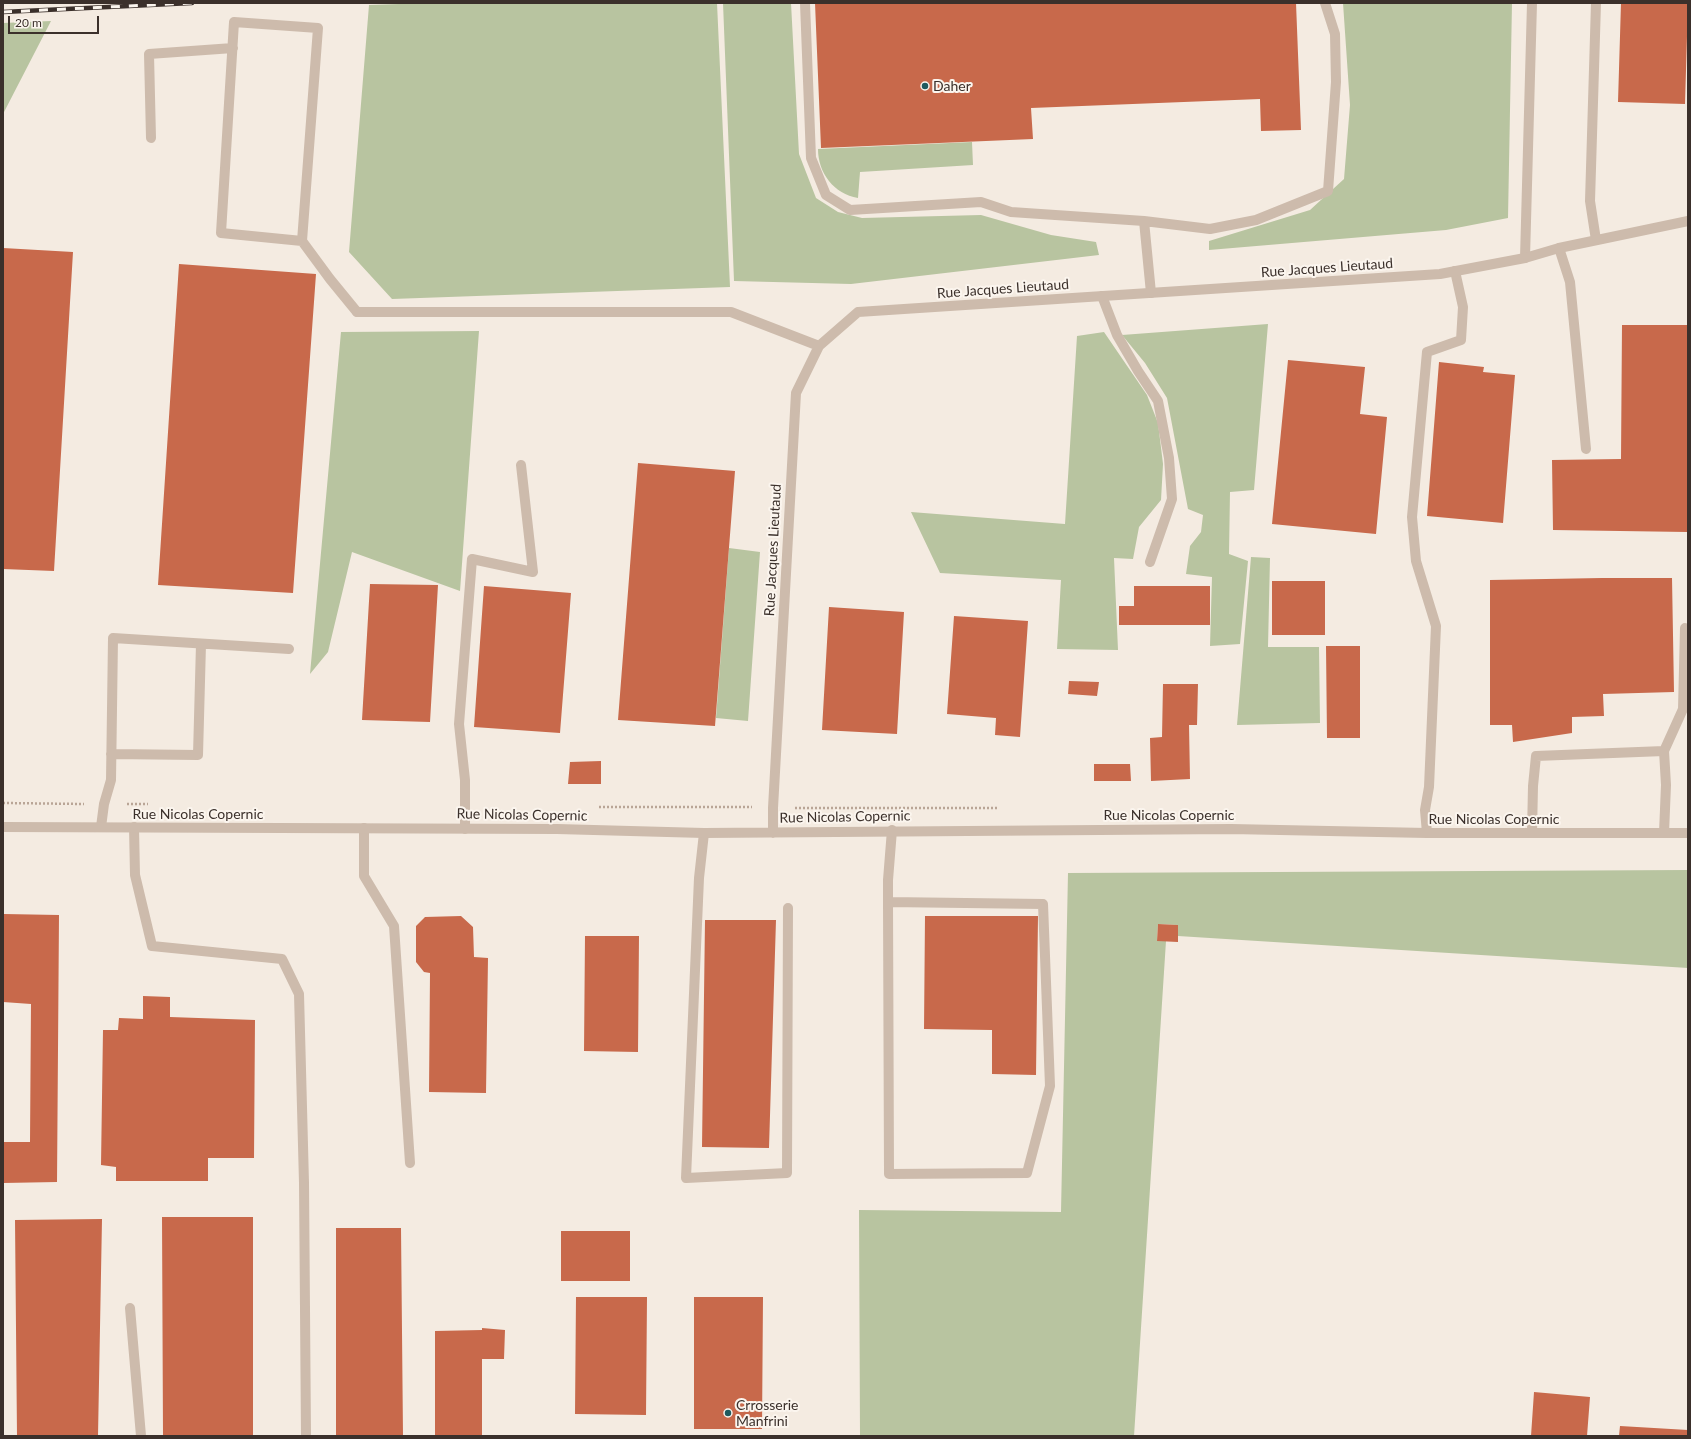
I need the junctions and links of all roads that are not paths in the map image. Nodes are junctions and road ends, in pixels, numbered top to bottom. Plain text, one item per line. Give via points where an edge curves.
1 (805, 3) edge
2 (1325, 3) edge
3 (1532, 3) edge
4 (1596, 3) edge
5 (233, 48) junction
6 (151, 138) dead end
7 (1144, 221) junction
8 (1688, 221) edge
9 (1596, 240) junction
10 (302, 241) junction
11 (1559, 248) junction
12 (1525, 258) junction
13 (1455, 271) junction
14 (1151, 293) junction
15 (1102, 296) junction
16 (819, 346) junction
17 (1586, 449) dead end
18 (521, 466) dead end
19 (1150, 562) dead end
20 (1685, 628) dead end
21 (201, 644) junction
22 (289, 649) dead end
23 (1664, 750) junction
24 (111, 754) junction
25 (3, 827) edge
26 (101, 827) junction
27 (134, 827) junction
28 (364, 828) junction
29 (465, 828) junction
30 (892, 830) junction
31 (704, 833) junction
32 (773, 833) junction
33 (1427, 833) junction
34 (1532, 833) junction
35 (1664, 833) junction
36 (1688, 833) edge
37 (888, 902) junction
38 (788, 908) dead end
39 (410, 1163) dead end
40 (130, 1308) dead end
41 (141, 1436) edge
42 (306, 1436) edge

1 - 7 street via 811,158 826,195 850,210 981,202 1011,212
2 - 7 street via 1335,34 1336,82 1328,192 1256,220 1210,229
3 - 12 street
4 - 9 street via 1590,201
5 - 6 street via 149,54
5 - 10 street via 221,233
5 - 10 street via 234,22 318,28
7 - 14 street
8 - 9 street, Rue Jacques Lieutaud
9 - 11 street, Rue Jacques Lieutaud
10 - 16 street via 357,312 731,312
11 - 12 street, Rue Jacques Lieutaud
11 - 17 street via 1570,282
12 - 13 street, Rue Jacques Lieutaud
13 - 14 street, Rue Jacques Lieutaud
13 - 33 street via 1463,307 1461,340 1427,352 1412,517 1416,561 1436,626 1429,787 1425,810
14 - 15 street, Rue Jacques Lieutaud
15 - 16 street, Rue Jacques Lieutaud via 858,312
15 - 19 street via 1117,335 1158,401 1169,458 1172,499
16 - 32 street, Rue Jacques Lieutaud via 796,393
18 - 29 street via 533,572 472,559 459,724 465,780
20 - 23 street via 1683,709
21 - 22 street
21 - 24 street via 198,755
21 - 24 street via 113,638
23 - 34 street via 1536,756
23 - 35 street
24 - 26 street via 111,780
25 - 26 street, Rue Nicolas Copernic
26 - 27 street, Rue Nicolas Copernic
27 - 28 street, Rue Nicolas Copernic
27 - 42 street via 135,875 152,946 282,959 299,994 304,1183
28 - 29 street, Rue Nicolas Copernic
28 - 39 street via 364,876 394,926
29 - 31 street, Rue Nicolas Copernic
30 - 32 street, Rue Nicolas Copernic
30 - 33 street, Rue Nicolas Copernic via 1231,829
30 - 37 street
31 - 32 street, Rue Nicolas Copernic
31 - 38 street via 699,878 686,1178 787,1173
33 - 34 street, Rue Nicolas Copernic
34 - 35 street, Rue Nicolas Copernic
35 - 36 street, Rue Nicolas Copernic
37 - 37 street via 889,1174 1027,1173 1050,1086 1043,904
40 - 41 street

